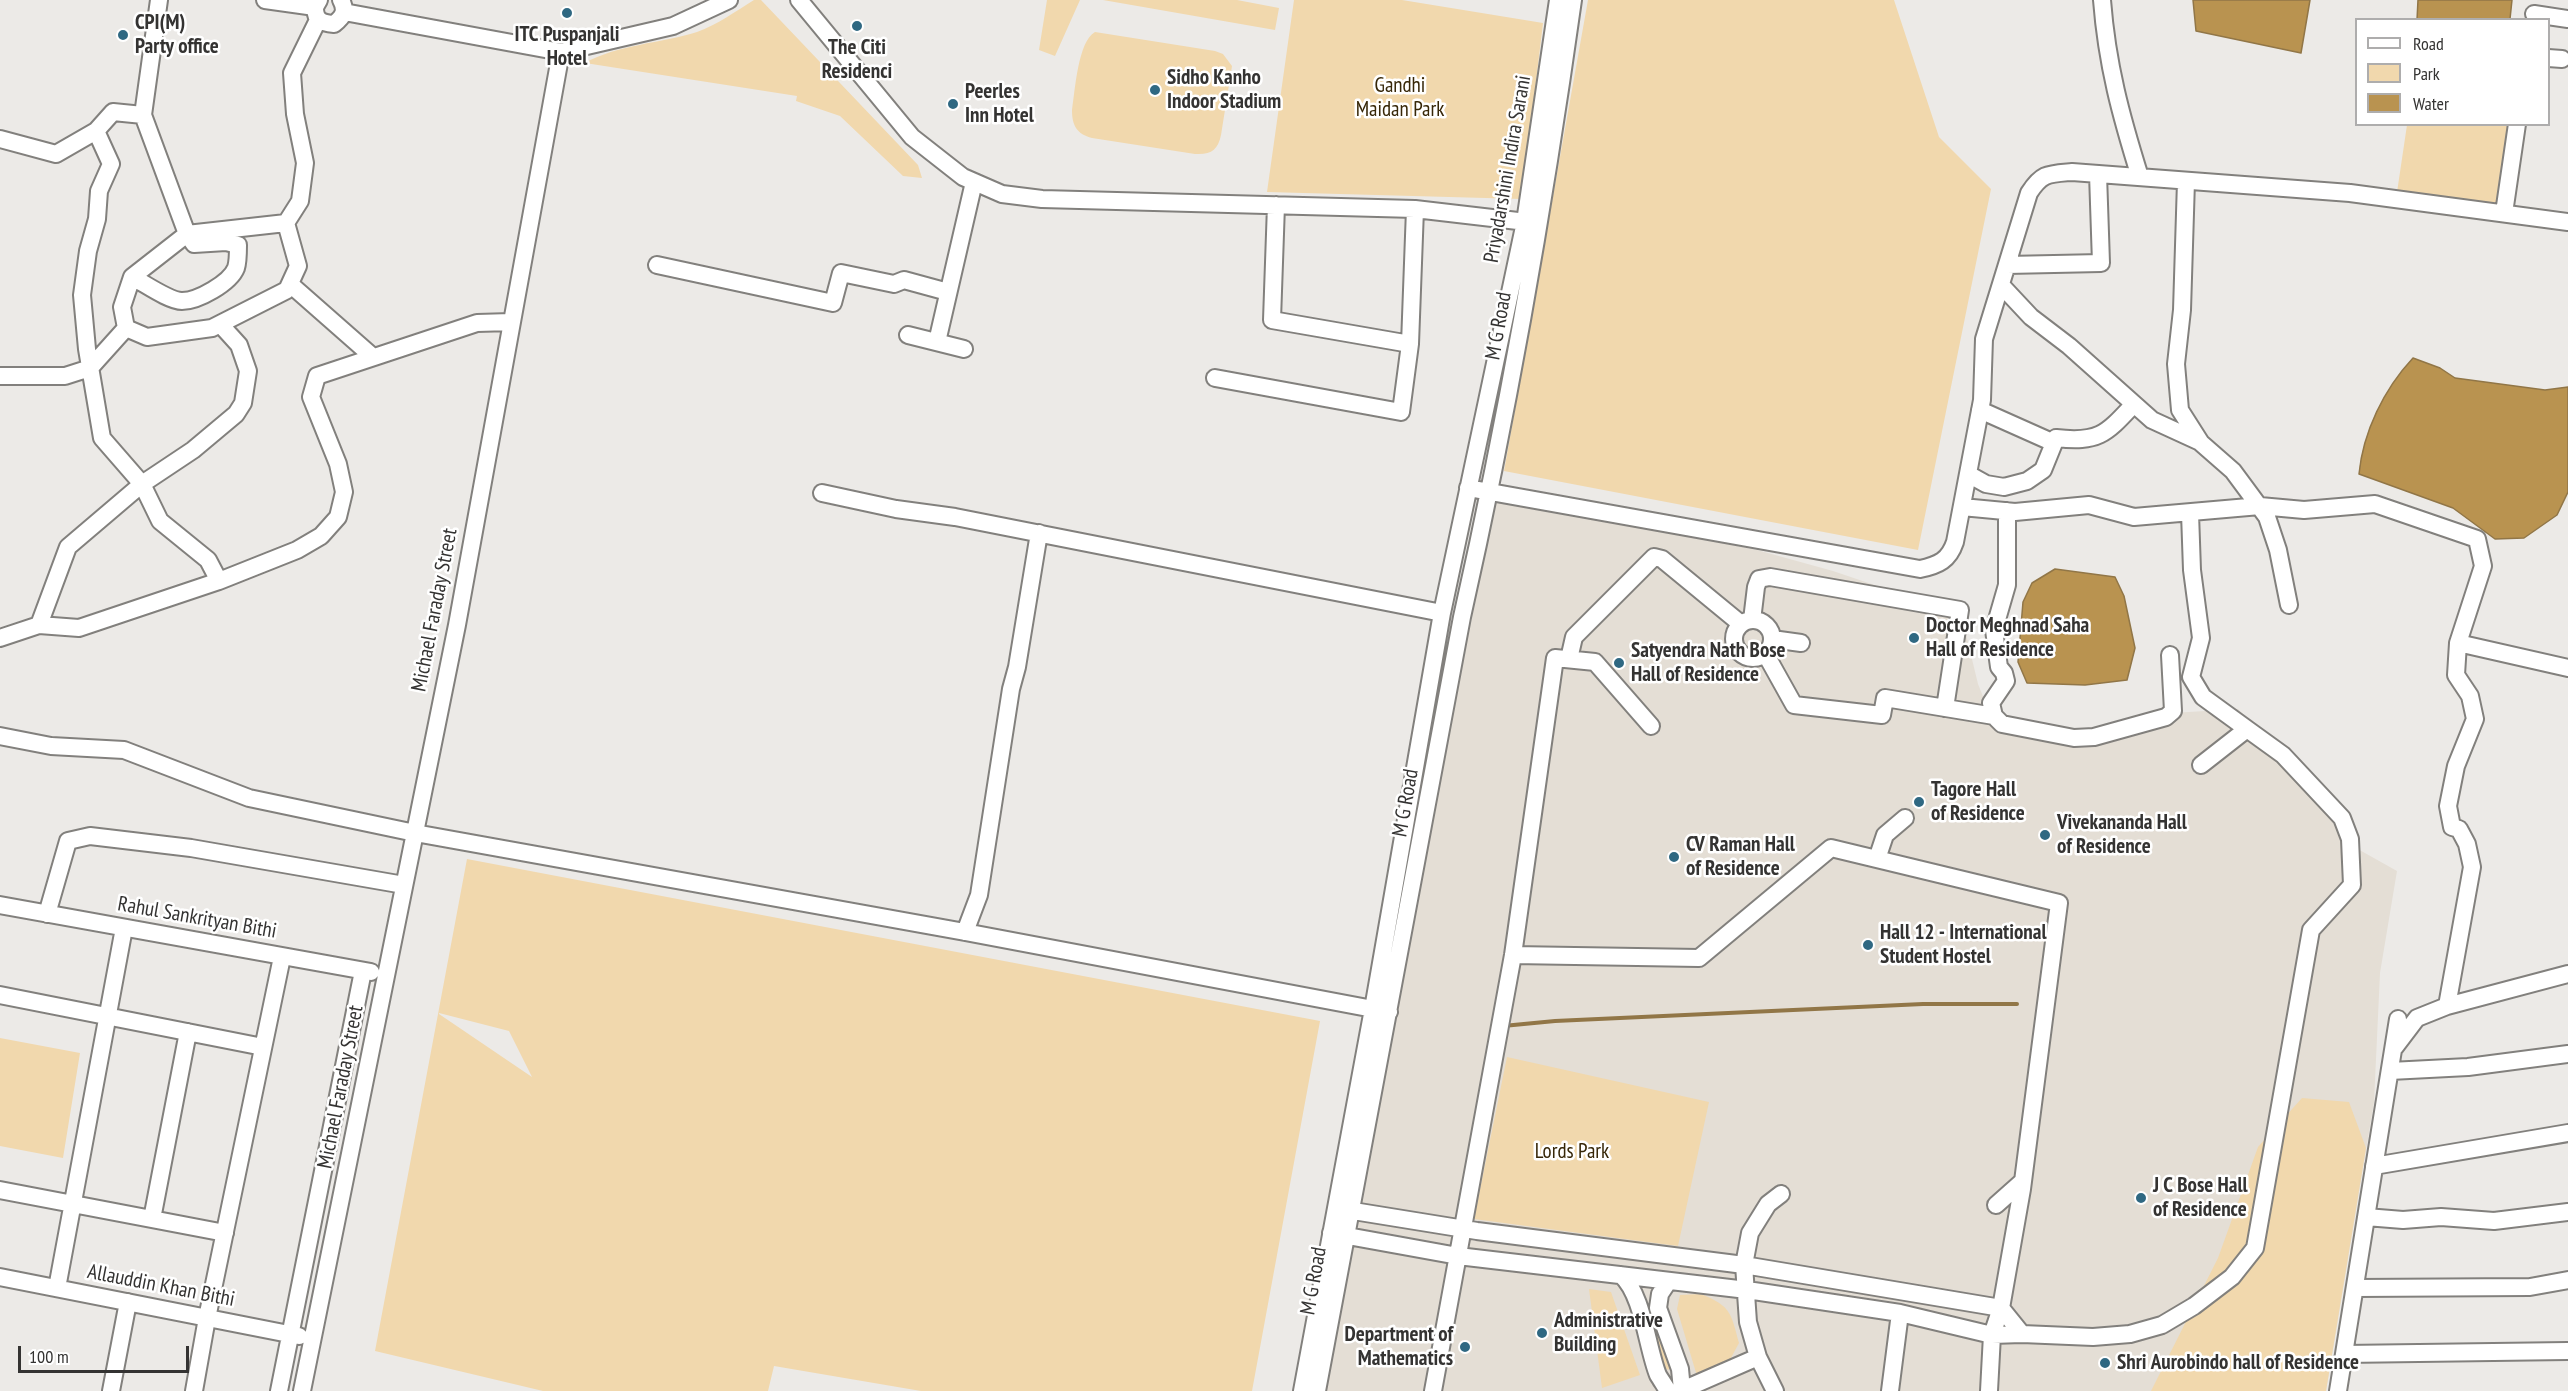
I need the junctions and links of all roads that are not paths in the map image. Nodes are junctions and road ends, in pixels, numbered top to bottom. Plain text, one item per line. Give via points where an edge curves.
1 (159, 0) edge
2 (265, 0) edge
3 (729, 0) edge
4 (800, 0) edge
5 (1558, 0) edge
6 (1573, 0) edge
7 (2102, 0) edge
8 (343, 6) edge
9 (317, 9) edge
10 (2535, 11) edge
11 (2568, 19) edge
12 (561, 52) junction
13 (143, 115) junction
14 (2517, 126) edge
15 (96, 131) junction
16 (0, 139) edge
17 (2098, 174) junction
18 (2140, 177) junction
19 (2186, 181) junction
20 (974, 182) junction
21 (1276, 205) junction
22 (1415, 209) junction
23 (2504, 213) junction
24 (2568, 222) edge
25 (1532, 223) junction
26 (286, 224) junction
27 (187, 234) junction
28 (657, 265) dead end
29 (2007, 265) junction
30 (132, 277) junction
31 (290, 284) junction
32 (2001, 285) junction
33 (948, 292) junction
34 (512, 322) junction
35 (220, 324) junction
36 (126, 328) junction
37 (908, 335) dead end
38 (937, 342) junction
39 (1410, 344) junction
40 (964, 349) dead end
41 (373, 357) junction
42 (90, 368) junction
43 (0, 376) edge
44 (1215, 378) dead end
45 (2134, 404) junction
46 (1980, 410) junction
47 (2054, 443) junction
48 (2201, 443) junction
49 (1968, 474) junction
50 (142, 484) junction
51 (1468, 488) junction
52 (1490, 492) junction
53 (822, 493) dead end
54 (2260, 506) junction
55 (1962, 507) junction
56 (2007, 511) junction
57 (2190, 513) junction
58 (1039, 534) junction
59 (219, 581) junction
60 (2289, 604) dead end
61 (1442, 613) junction
62 (1747, 622) junction
63 (39, 625) junction
64 (0, 638) edge
65 (1801, 643) dead end
66 (2458, 643) junction
67 (1769, 646) junction
68 (2170, 654) dead end
69 (1569, 659) junction
70 (2568, 668) edge
71 (1945, 708) junction
72 (1994, 716) junction
73 (1651, 726) dead end
74 (2247, 729) junction
75 (0, 736) edge
76 (2201, 765) dead end
77 (1905, 818) dead end
78 (415, 833) junction
79 (1877, 859) junction
80 (404, 885) junction
81 (0, 905) edge
82 (47, 914) junction
83 (124, 928) junction
84 (965, 932) junction
85 (1513, 955) junction
86 (282, 957) junction
87 (363, 971) junction
88 (2568, 974) edge
89 (386, 975) junction
90 (0, 995) edge
91 (2447, 1006) junction
92 (1381, 1011) junction
93 (107, 1017) junction
94 (2398, 1019) dead end
95 (188, 1032) junction
96 (263, 1047) junction
97 (2393, 1051) junction
98 (2568, 1054) edge
99 (2390, 1071) junction
100 (2568, 1133) edge
101 (2374, 1166) junction
102 (2023, 1181) junction
103 (0, 1190) edge
104 (1781, 1194) dead end
105 (72, 1204) junction
106 (1996, 1205) dead end
107 (1343, 1209) junction
108 (2568, 1212) edge
109 (2366, 1217) junction
110 (152, 1219) junction
111 (1463, 1228) junction
112 (225, 1233) junction
113 (1338, 1235) junction
114 (1645, 1253) junction
115 (1458, 1256) junction
116 (1669, 1256) junction
117 (1744, 1265) junction
118 (1621, 1275) junction
119 (0, 1277) edge
120 (1641, 1277) junction
121 (1827, 1278) junction
122 (2568, 1280) edge
123 (1668, 1282) junction
124 (57, 1288) junction
125 (2355, 1288) junction
126 (1747, 1290) junction
127 (1785, 1296) junction
128 (128, 1302) junction
129 (1658, 1308) junction
130 (2001, 1308) junction
131 (1639, 1309) junction
132 (1900, 1313) junction
133 (207, 1318) junction
134 (290, 1334) junction
135 (2022, 1334) junction
136 (1992, 1335) junction
137 (313, 1339) junction
138 (2568, 1351) edge
139 (2344, 1354) junction
140 (1758, 1357) junction
141 (111, 1391) edge
142 (194, 1391) edge
143 (279, 1391) edge
144 (302, 1391) edge
145 (1302, 1391) edge
146 (1317, 1391) edge
147 (1433, 1391) edge
148 (1676, 1391) edge
149 (1775, 1391) edge
150 (1890, 1391) edge
151 (1989, 1391) edge
152 (2338, 1391) edge

1 - 13 street
2 - 9 street
3 - 12 street via 673,26
4 - 20 street via 912,137
5 - 25 street, Priyadarshini Indira Sarani
6 - 25 street, Priyadarshini Indira Sarani via 1548,177
7 - 18 street via 2117,105
8 - 9 street via 342,18 334,24 323,24
8 - 12 street
9 - 26 street via 292,73 305,163 300,201
10 - 11 street
12 - 34 street, Michael Faraday Street
13 - 15 street via 113,112
13 - 27 street
14 - 23 street
15 - 16 street via 56,154
15 - 42 street via 111,164 99,190 82,294
17 - 18 street
17 - 29 street via 2072,172 2039,178 2029,193
17 - 29 street via 2101,263
18 - 19 street
19 - 23 street via 2350,193
19 - 48 street via 2182,310 2176,364 2180,410
20 - 21 street via 1002,194 1042,198
20 - 33 street
21 - 22 street
21 - 39 street via 1272,320
22 - 25 street
22 - 39 street
23 - 24 street
25 - 51 street, Priyadarshini Indira Sarani
25 - 52 street, M G Road via 1525,314
26 - 27 street
26 - 31 street via 298,266
27 - 30 street
27 - 30 street via 194,244 238,245 236,268 223,285 181,301
28 - 33 street via 833,303 841,273 894,284 904,280
29 - 32 street
30 - 36 street via 122,307
31 - 35 street via 287,290
31 - 41 street
32 - 45 street via 2031,317
32 - 46 street via 1984,339
33 - 38 street
34 - 41 street via 477,323
34 - 78 street, Michael Faraday Street
35 - 36 street via 147,337
35 - 50 street via 239,345 248,371 243,404 193,450
36 - 42 street
37 - 38 street
38 - 40 street
39 - 44 street via 1401,412
41 - 59 street via 317,376 310,397 338,465 344,492 338,518 321,536 297,550
42 - 43 street via 65,376
42 - 50 street via 102,438
45 - 47 street via 2102,435 2087,440 2056,438
45 - 48 street via 2152,420
46 - 47 street
46 - 49 street
47 - 49 street via 2043,470 2027,481 2004,487 1986,484
48 - 54 street via 2233,471
49 - 55 street
50 - 59 street via 160,521 208,560
50 - 63 street via 68,547
51 - 52 street
51 - 61 street, Priyadarshini Indira Sarani
52 - 55 street via 1920,569 1937,566 1951,555
52 - 92 street, M G Road
53 - 58 street
54 - 57 street
54 - 60 street via 2278,550
54 - 66 street via 2304,510 2375,504 2476,539 2483,566
55 - 56 street
56 - 57 street via 2089,505 2134,517
56 - 72 street via 2007,585 1994,630 1999,667 2006,681 1991,703
57 - 74 street via 2192,570 2201,638 2191,677 2203,697
58 - 61 street
58 - 84 street via 979,895
59 - 63 street via 79,628
61 - 92 street, Priyadarshini Indira Sarani
62 - 67 street via 1764,623 1771,633
62 - 67 street via 1735,635 1740,652 1751,657
62 - 69 street via 1654,557 1574,636
62 - 71 street via 1759,579 1770,577 1960,609
63 - 64 street
65 - 67 street
66 - 70 street
66 - 91 street via 2456,675 2470,696 2475,718 2456,766 2448,806 2452,827 2459,829 2468,844 2472,867
67 - 71 street via 1794,705 1882,715 1885,698
68 - 72 street via 2173,711 2166,717 2094,737 2074,738 2002,724
69 - 73 street via 1595,662
69 - 85 street via 1555,658
71 - 72 street
74 - 76 street
74 - 135 street via 2283,754 2342,818 2349,839 2352,885 2311,930 2255,1248 2232,1277 2162,1325 2130,1334 2093,1337
75 - 78 street via 51,746 124,750 249,798
77 - 79 street via 1885,835
78 - 80 street, Michael Faraday Street
78 - 84 street
79 - 85 street via 1831,848 1699,958
79 - 102 street via 2059,903
80 - 82 street via 191,848 90,836 68,841
80 - 89 street, Michael Faraday Street
81 - 82 street, Rahul Sankrityan Bithi
82 - 83 street, Rahul Sankrityan Bithi
83 - 86 street, Rahul Sankrityan Bithi
83 - 93 street
84 - 92 street
85 - 111 street
86 - 87 street, Rahul Sankrityan Bithi
86 - 96 street
87 - 89 street, Rahul Sankrityan Bithi
87 - 134 street
88 - 91 street
89 - 137 street, Michael Faraday Street
90 - 93 street
91 - 97 street via 2417,1018
92 - 107 street, M G Road
93 - 95 street
93 - 105 street
94 - 97 street
95 - 96 street
95 - 110 street
96 - 112 street
97 - 99 street
98 - 99 street
99 - 101 street
100 - 101 street
101 - 109 street
102 - 106 street
102 - 130 street
103 - 105 street
104 - 117 street via 1768,1204 1750,1233
105 - 110 street
105 - 124 street
107 - 111 street
107 - 113 street, M G Road
108 - 109 street via 2494,1221
109 - 125 street
110 - 112 street
111 - 114 street
111 - 115 street
112 - 133 street
113 - 115 street
113 - 145 street
113 - 146 street, M G Road
114 - 116 street
114 - 120 street
115 - 118 street
115 - 147 street
116 - 117 street
116 - 120 street
117 - 121 street
117 - 126 street
118 - 120 street
118 - 131 street
119 - 124 street, Allauddin Khan Bithi
120 - 123 street
121 - 127 street
121 - 130 street
122 - 125 street via 2530,1287
123 - 126 street
123 - 129 street via 1660,1294
124 - 128 street, Allauddin Khan Bithi
125 - 139 street
126 - 127 street
126 - 140 street via 1748,1322
127 - 132 street
128 - 133 street, Allauddin Khan Bithi
128 - 141 street
129 - 131 street via 1651,1303
129 - 148 street via 1680,1369
130 - 135 street
130 - 136 street
131 - 148 street via 1658,1375
132 - 136 street
132 - 150 street
133 - 134 street, Allauddin Khan Bithi
133 - 142 street
134 - 137 street, Allauddin Khan Bithi
134 - 143 street
135 - 136 street
136 - 151 street
137 - 144 street, Michael Faraday Street
138 - 139 street
139 - 152 street
140 - 148 street
140 - 149 street

